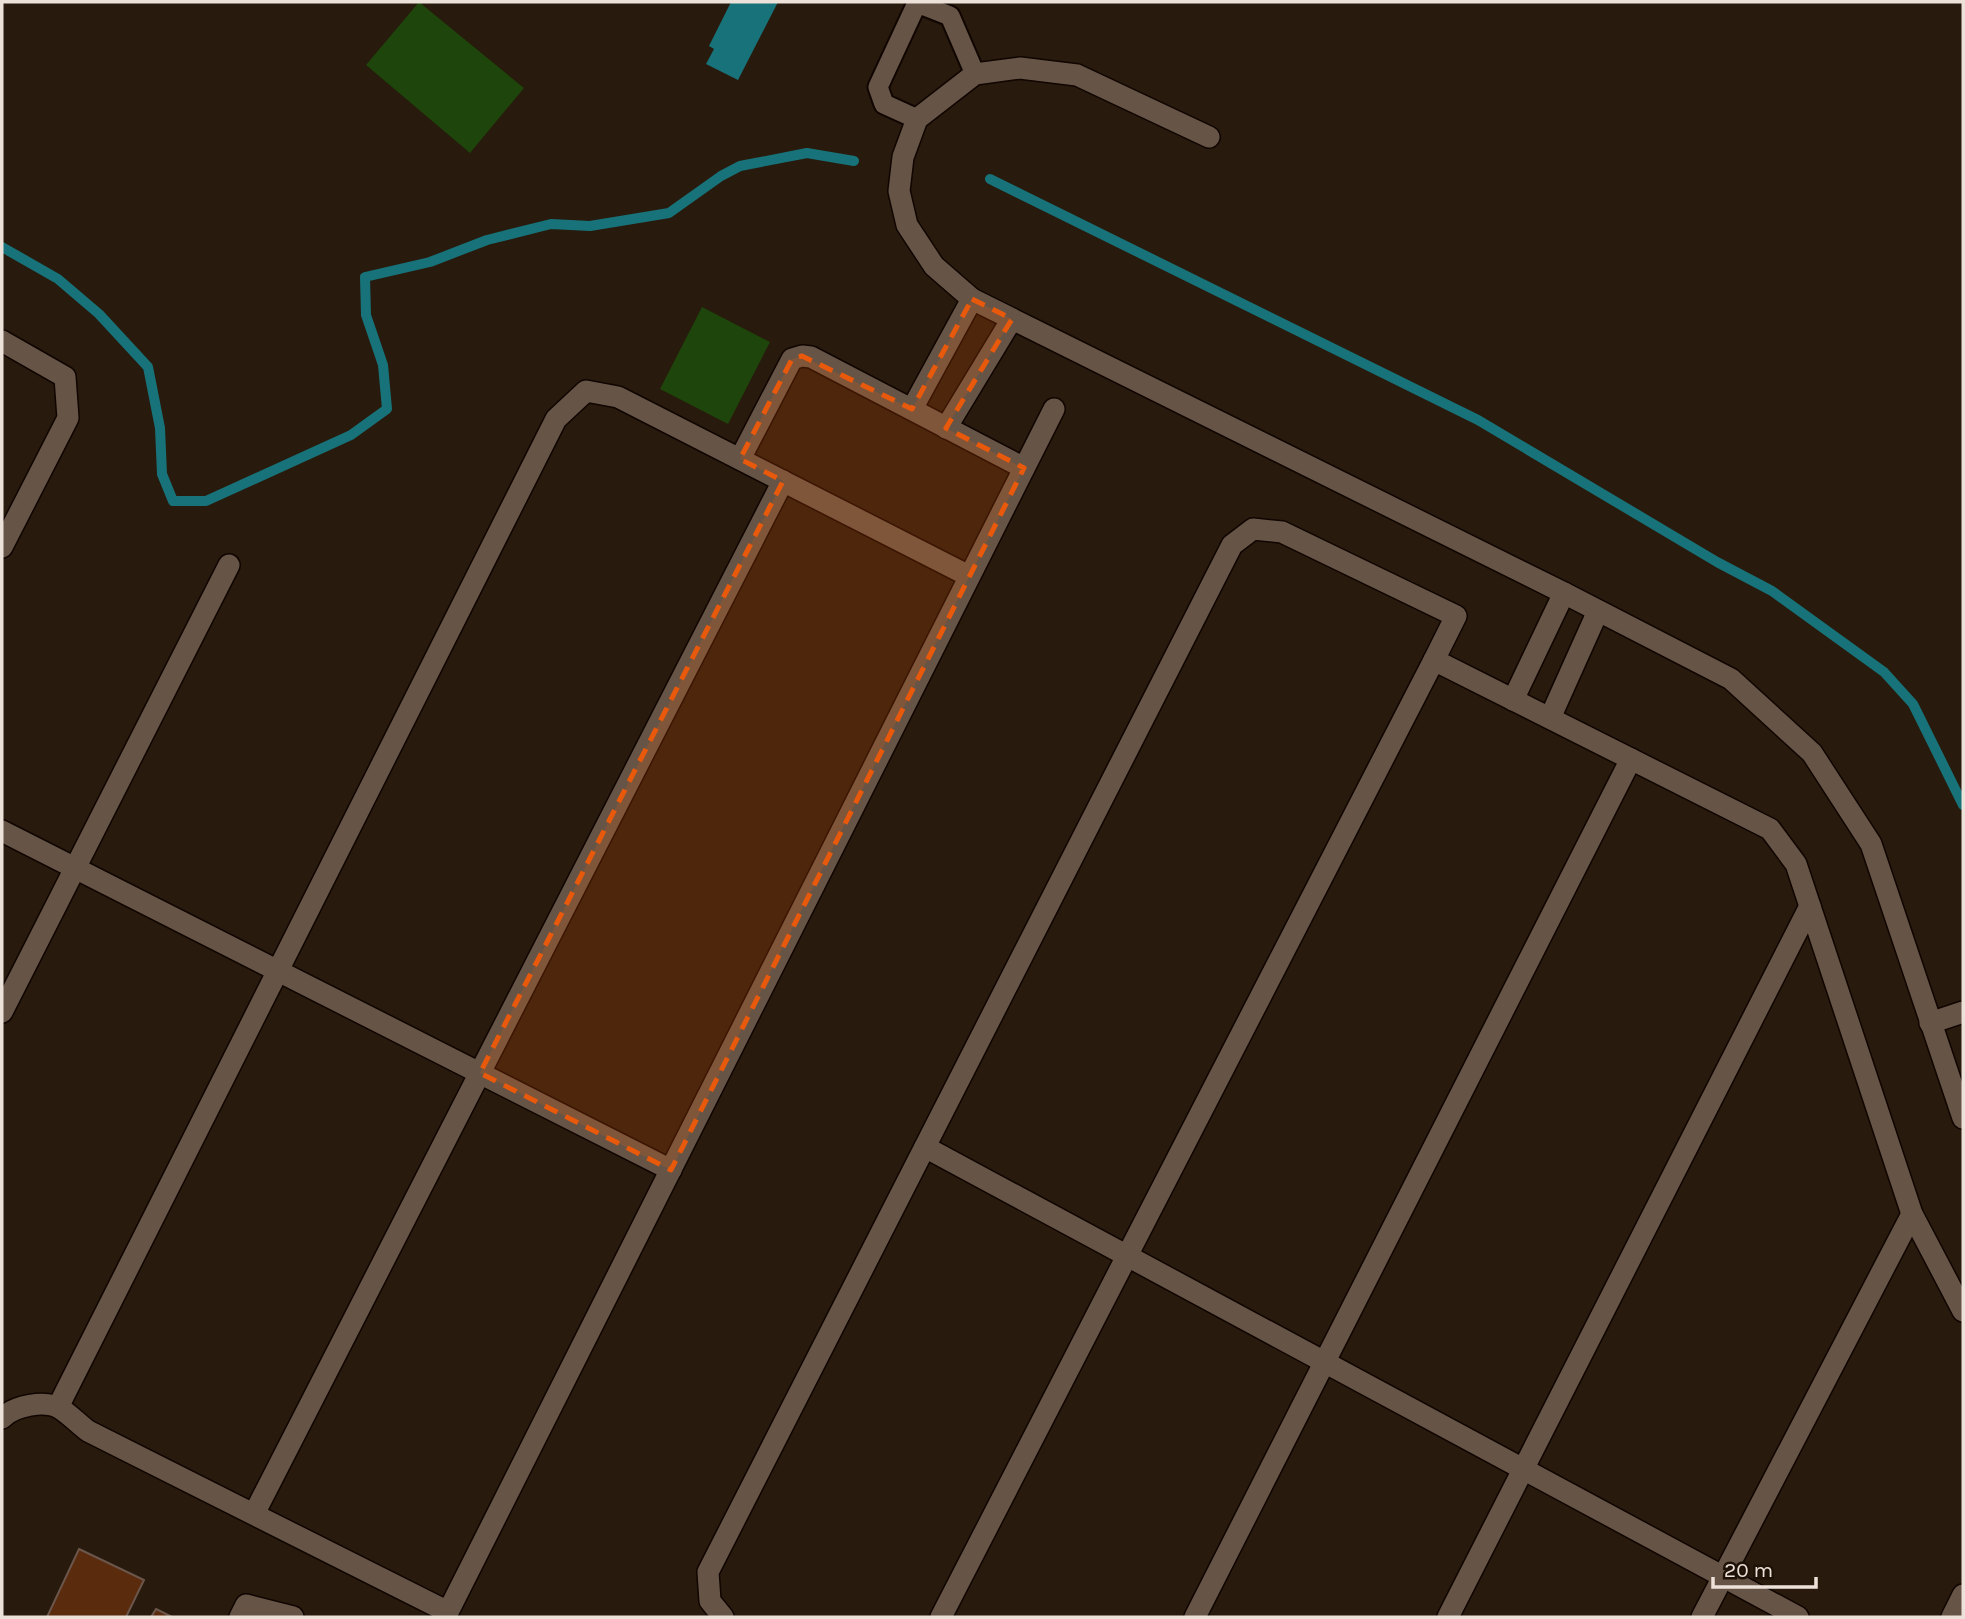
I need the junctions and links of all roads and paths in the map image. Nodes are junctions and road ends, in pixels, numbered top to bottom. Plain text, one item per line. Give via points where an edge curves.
1 (975, 74) junction
2 (917, 119) junction
3 (1209, 137) dead end
4 (972, 299) junction
5 (1012, 319) junction
6 (2, 341) edge
7 (1054, 409) dead end
8 (912, 410) junction
9 (946, 428) junction
10 (740, 459) junction
11 (1024, 468) junction
12 (783, 481) junction
13 (2, 547) edge
14 (229, 565) dead end
15 (969, 576) junction
16 (1564, 593) junction
17 (1598, 611) junction
18 (1434, 660) junction
19 (1513, 700) junction
20 (1550, 718) junction
21 (1631, 759) junction
22 (2, 831) edge
23 (75, 868) junction
24 (1811, 906) junction
25 (278, 971) junction
26 (2, 1012) edge
27 (1963, 1012) edge
28 (1930, 1023) junction
29 (480, 1073) junction
30 (1963, 1118) edge
31 (925, 1147) junction
32 (671, 1170) junction
33 (1912, 1214) junction
34 (1127, 1256) junction
35 (1963, 1311) edge
36 (1325, 1362) junction
37 (58, 1407) junction
38 (2, 1418) edge
39 (1524, 1469) junction
40 (254, 1514) junction
41 (1723, 1577) junction
42 (1963, 1595) edge
43 (240, 1617) edge
44 (293, 1617) edge
45 (723, 1617) edge
46 (940, 1617) edge
47 (1195, 1617) edge
48 (1448, 1617) edge
49 (1702, 1617) edge
50 (1798, 1617) edge
51 (1952, 1617) edge

1 - 2 street
1 - 2 lane via 950,16 917,3 878,88 884,104
1 - 3 street via 1020,68 1077,75
2 - 4 street via 903,156 899,191 907,225 934,266
4 - 5 street
4 - 8 street
5 - 9 street
5 - 16 street
6 - 13 street via 65,377 68,418
7 - 11 street
8 - 9 street
8 - 10 street via 802,356 792,359
9 - 11 street
10 - 12 street
10 - 25 street via 618,397 586,391 556,419
11 - 15 street
12 - 15 street
12 - 29 street
14 - 23 street
15 - 32 street
16 - 17 street
16 - 19 street
17 - 20 street
17 - 28 street via 1731,679 1812,753 1871,844
18 - 19 street
18 - 31 street via 1456,616 1282,532 1253,528 1232,545
18 - 34 street
19 - 20 street
20 - 21 street
21 - 24 street via 1770,828 1796,864
21 - 36 street
22 - 23 street
23 - 25 street
23 - 26 street
24 - 33 street
24 - 39 street
25 - 29 street
25 - 37 street
27 - 28 street
28 - 30 street
29 - 32 street
29 - 40 street
31 - 34 street
31 - 45 street via 709,1572 710,1601
32 - 40 street via 448,1612
33 - 35 street
33 - 41 street
34 - 36 street
34 - 46 street
36 - 39 street
36 - 47 street
37 - 38 street via 27,1405
37 - 40 street via 88,1431
39 - 41 street
39 - 48 street
41 - 49 street
41 - 50 street
42 - 51 street
43 - 44 street via 246,1605

